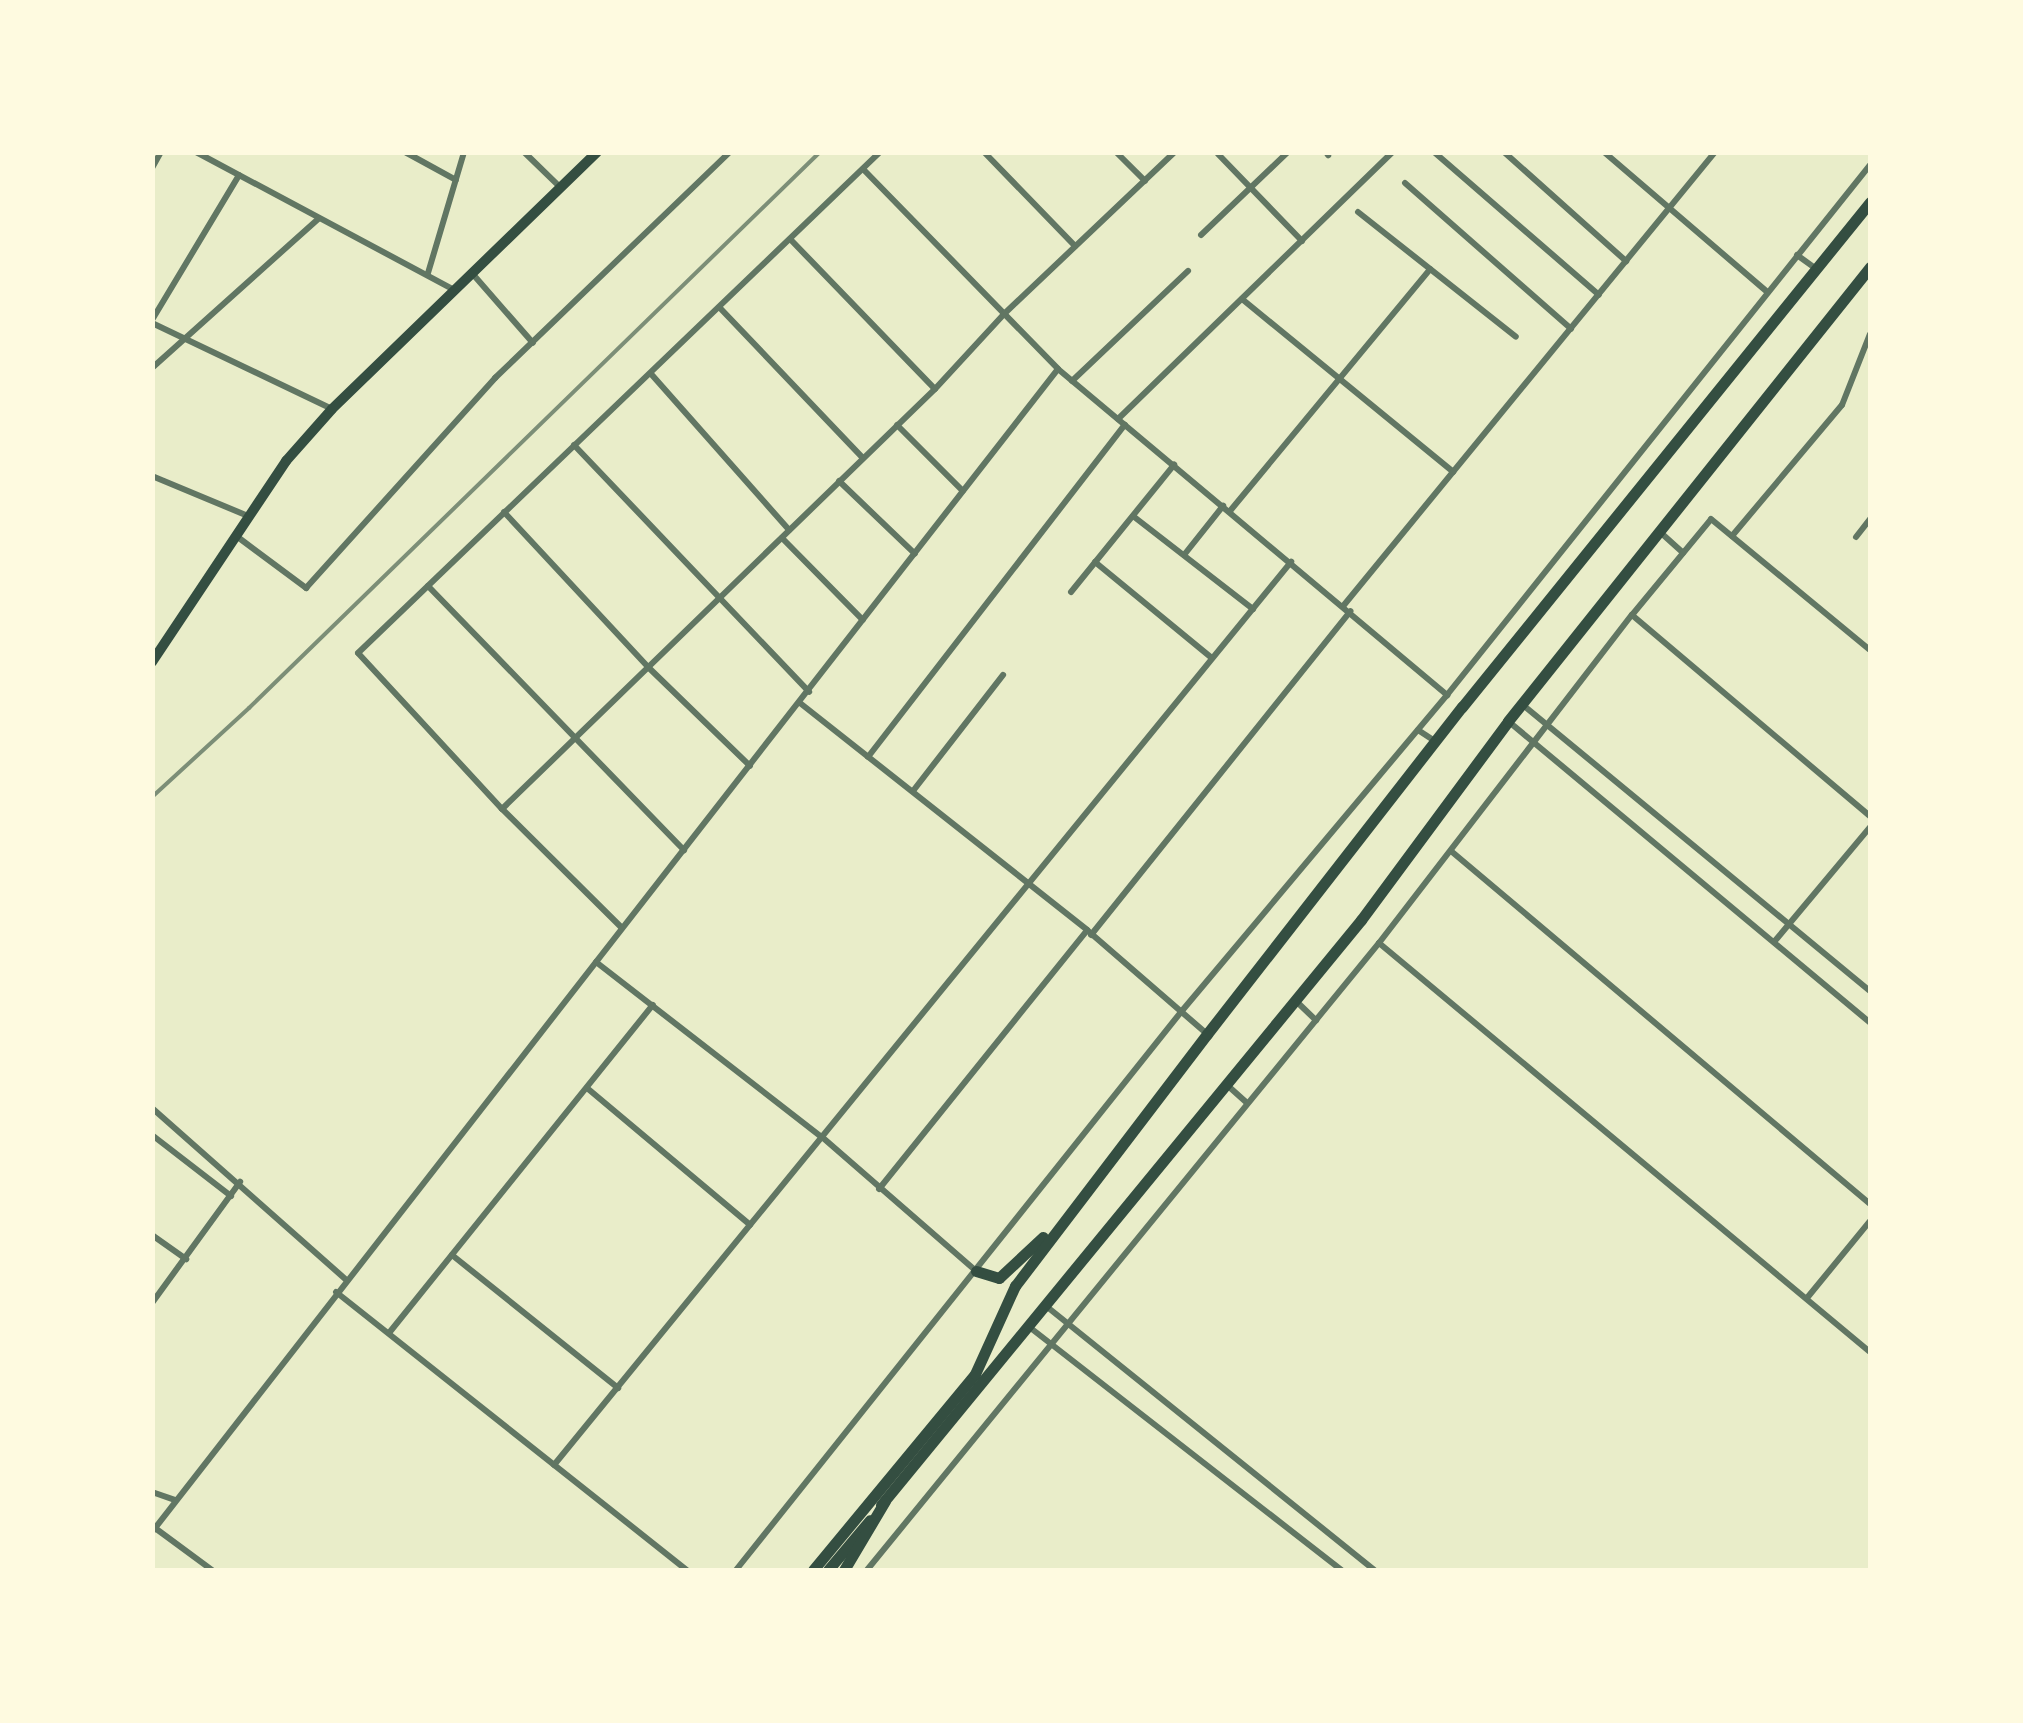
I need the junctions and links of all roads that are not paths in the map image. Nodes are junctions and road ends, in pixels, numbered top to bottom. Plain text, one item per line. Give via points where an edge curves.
1 (161, 152) edge
2 (196, 152) edge
3 (405, 152) edge
4 (464, 152) edge
5 (524, 152) edge
6 (597, 152) edge
7 (730, 152) edge
8 (880, 152) edge
9 (984, 152) edge
10 (1116, 152) edge
11 (1175, 152) edge
12 (1288, 152) edge
13 (1394, 152) edge
14 (1434, 152) edge
15 (1504, 152) edge
16 (1604, 152) edge
17 (1715, 152) edge
18 (1218, 154) edge
19 (1870, 166) edge
20 (152, 168) edge
21 (863, 169) junction
22 (239, 174) junction
23 (456, 180) junction
24 (1144, 181) junction
25 (1405, 183) dead end
26 (560, 188) junction
27 (1250, 188) junction
28 (1870, 202) edge
29 (1670, 210) junction
30 (1358, 212) dead end
31 (320, 218) junction
32 (1201, 235) dead end
33 (790, 240) junction
34 (1302, 241) junction
35 (1076, 246) junction
36 (1797, 255) junction
37 (1627, 262) junction
38 (1815, 268) junction
39 (1430, 269) junction
40 (1870, 270) edge
41 (1188, 271) dead end
42 (470, 272) junction
43 (428, 273) junction
44 (453, 290) junction
45 (1766, 292) junction
46 (1599, 295) junction
47 (1242, 299) junction
48 (720, 308) junction
49 (1004, 314) junction
50 (152, 321) edge
51 (1571, 330) junction
52 (1870, 334) edge
53 (1516, 337) dead end
54 (186, 338) junction
55 (532, 343) junction
56 (152, 368) edge
57 (1058, 369) junction
58 (652, 375) junction
59 (1339, 379) junction
60 (1072, 381) junction
61 (934, 389) junction
62 (332, 408) junction
63 (1122, 422) junction
64 (897, 426) junction
65 (574, 445) junction
66 (863, 458) junction
67 (1174, 465) junction
68 (1453, 472) junction
69 (152, 476) edge
70 (839, 482) junction
71 (963, 492) junction
72 (1226, 508) junction
73 (504, 512) junction
74 (249, 516) junction
75 (1132, 516) junction
76 (1870, 519) edge
77 (789, 530) junction
78 (1658, 531) junction
79 (1732, 536) junction
80 (1856, 537) dead end
81 (239, 538) junction
82 (782, 538) junction
83 (1683, 553) junction
84 (915, 554) junction
85 (1184, 556) junction
86 (1095, 562) junction
87 (1291, 562) junction
88 (428, 586) junction
89 (1071, 592) dead end
90 (719, 598) junction
91 (1347, 608) junction
92 (1253, 609) junction
93 (1632, 615) junction
94 (864, 620) junction
95 (1870, 650) edge
96 (1212, 658) junction
97 (152, 662) edge
98 (648, 667) junction
99 (1003, 675) dead end
100 (809, 692) junction
101 (1447, 695) junction
102 (800, 703) junction
103 (1522, 704) junction
104 (1508, 721) junction
105 (1544, 724) junction
106 (1418, 730) junction
107 (575, 738) junction
108 (1435, 742) junction
109 (1531, 742) junction
110 (868, 757) junction
111 (750, 766) junction
112 (912, 791) junction
113 (502, 808) junction
114 (1870, 816) edge
115 (1870, 828) edge
116 (684, 850) junction
117 (1451, 851) junction
118 (1028, 884) junction
119 (1788, 924) junction
120 (620, 927) junction
121 (1089, 932) junction
122 (1774, 942) junction
123 (1380, 944) junction
124 (596, 962) junction
125 (1870, 991) edge
126 (1295, 1001) junction
127 (652, 1006) junction
128 (1181, 1012) junction
129 (1316, 1020) junction
130 (1870, 1023) edge
131 (1207, 1034) junction
132 (1226, 1084) junction
133 (586, 1088) junction
134 (1247, 1102) junction
135 (152, 1108) edge
136 (152, 1135) edge
137 (822, 1137) junction
138 (240, 1182) junction
139 (879, 1189) junction
140 (231, 1196) junction
141 (1870, 1204) edge
142 (1076, 1205) junction
143 (1870, 1221) edge
144 (750, 1225) junction
145 (152, 1235) edge
146 (452, 1255) junction
147 (186, 1259) junction
148 (976, 1271) junction
149 (345, 1279) junction
150 (336, 1292) junction
151 (1806, 1298) junction
152 (152, 1303) edge
153 (1045, 1305) junction
154 (1070, 1324) junction
155 (1028, 1326) junction
156 (389, 1332) junction
157 (1053, 1344) junction
158 (1870, 1352) edge
159 (618, 1388) junction
160 (554, 1465) junction
161 (152, 1492) edge
162 (175, 1500) junction
163 (885, 1501) junction
164 (154, 1530) edge
165 (212, 1570) edge
166 (687, 1570) edge
167 (736, 1570) edge
168 (813, 1570) edge
169 (828, 1570) edge
170 (844, 1570) edge
171 (866, 1570) edge
172 (1341, 1570) edge
173 (1374, 1570) edge

1 - 20 street
2 - 22 street
3 - 23 street
4 - 23 street
5 - 26 street
6 - 26 main road
7 - 55 street
8 - 21 street
9 - 35 street
10 - 24 street
11 - 24 street
12 - 27 street
13 - 34 street
14 - 46 street
15 - 37 street
16 - 29 street
17 - 29 street
18 - 27 street
19 - 36 street
21 - 33 street
21 - 49 street
22 - 31 street
22 - 50 street
23 - 43 street
24 - 35 street
25 - 51 street
26 - 42 main road
27 - 32 street
27 - 34 street
28 - 38 main road
29 - 37 street
29 - 45 street
30 - 39 street
31 - 43 street
31 - 54 street
33 - 48 street
33 - 61 street
34 - 47 street
35 - 49 street
36 - 38 street
36 - 45 street
37 - 46 street
38 - 108 main road
39 - 53 street
39 - 59 street
40 - 78 main road
41 - 60 street
42 - 44 main road
42 - 55 street
43 - 44 street
44 - 62 main road
45 - 101 street
46 - 51 street
47 - 59 street
47 - 63 street
48 - 58 street
48 - 66 street
49 - 57 street
49 - 61 street
50 - 54 street
51 - 68 street
52 - 79 street via 1842,405
54 - 56 street
54 - 62 street
55 - 81 street via 306,588
57 - 60 street
57 - 71 street
58 - 65 street
58 - 77 street
59 - 68 street
59 - 72 street
60 - 63 street
61 - 64 street
62 - 74 main road
63 - 67 street
63 - 110 street
64 - 66 street
64 - 71 street
65 - 73 street
65 - 90 street
66 - 70 street
67 - 72 street
67 - 75 street
68 - 91 street
69 - 74 street
70 - 77 street
70 - 84 street
71 - 84 street
72 - 85 street
72 - 87 street
73 - 88 street
73 - 98 street
74 - 81 main road
75 - 85 street
75 - 86 street
76 - 80 street
77 - 82 street
78 - 83 street
78 - 103 main road
79 - 83 street via 1711,518
79 - 95 street
81 - 97 main road
82 - 90 street
82 - 94 street
83 - 93 street
84 - 94 street
85 - 92 street
86 - 89 street
86 - 96 street
87 - 91 street
87 - 92 street
88 - 107 street
88 - 113 street via 358,653
90 - 98 street
90 - 100 street
91 - 101 street
91 - 121 street
92 - 96 street
93 - 105 street
93 - 114 street
94 - 100 street
96 - 118 street
98 - 107 street
98 - 111 street
99 - 112 street
100 - 102 street
101 - 106 street
102 - 110 street
102 - 111 street
103 - 104 main road
103 - 105 street
104 - 109 street
104 - 126 main road
105 - 109 street
105 - 119 street
106 - 108 street
106 - 128 street
107 - 113 street
107 - 116 street
108 - 131 main road
109 - 117 street
109 - 122 street
110 - 112 street
111 - 116 street
112 - 118 street
113 - 120 street
115 - 119 street
116 - 120 street
117 - 123 street
117 - 141 street
118 - 121 street
118 - 137 street
119 - 122 street
119 - 125 street
120 - 124 street
121 - 128 street
121 - 139 street
122 - 130 street
123 - 129 street
123 - 151 street
124 - 127 street
124 - 149 street
126 - 129 street
126 - 132 main road
127 - 133 street
127 - 137 street
128 - 131 street
128 - 148 street
129 - 134 street
131 - 142 main road
132 - 134 street
132 - 153 main road
133 - 144 street
133 - 146 street
134 - 154 street
135 - 138 street
136 - 140 street
137 - 139 street
137 - 144 street
138 - 140 street
138 - 149 street
139 - 148 street
140 - 147 street
142 - 148 main road via 1006,1274 992,1279
142 - 168 main road via 1014,1286 976,1374
143 - 151 street
144 - 159 street
145 - 147 street
146 - 156 street
146 - 159 street
147 - 152 street
148 - 167 street
149 - 150 street
150 - 156 street
150 - 162 street
151 - 158 street
153 - 154 street
153 - 155 main road
154 - 157 street
154 - 173 street
155 - 157 street
155 - 163 main road
156 - 160 street
157 - 171 street
157 - 172 street
159 - 160 street
160 - 166 street
161 - 162 street
162 - 164 street
163 - 169 main road
163 - 170 main road
164 - 165 street

